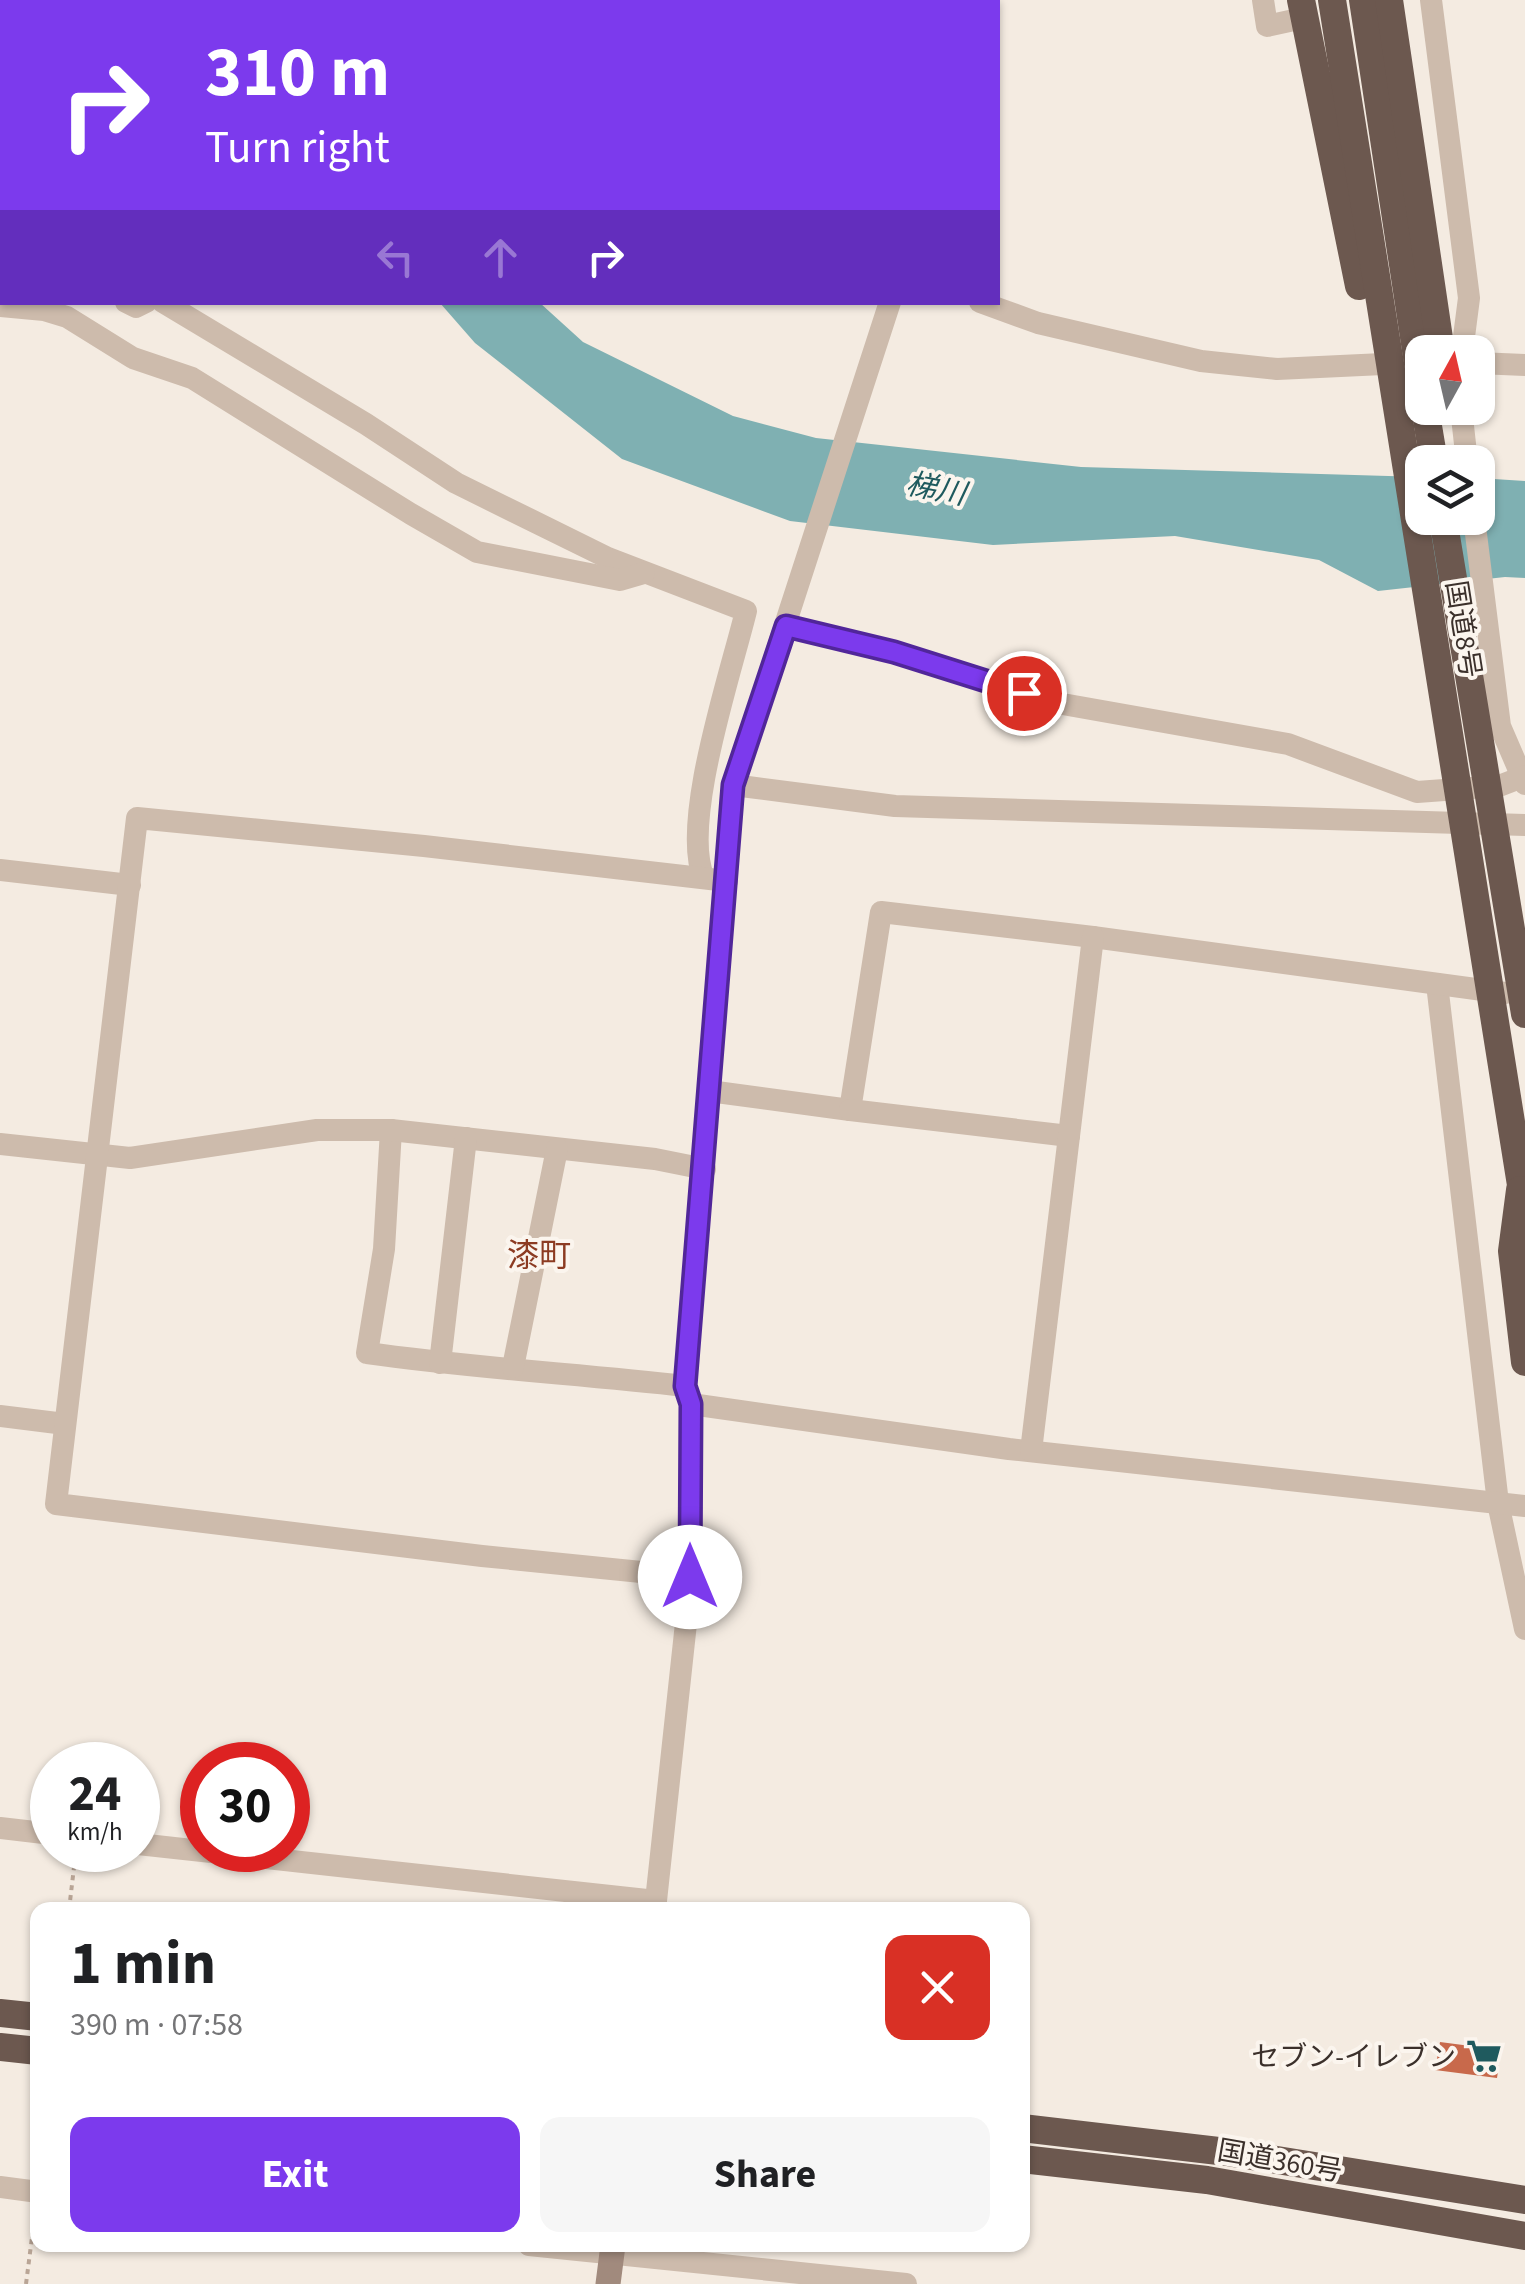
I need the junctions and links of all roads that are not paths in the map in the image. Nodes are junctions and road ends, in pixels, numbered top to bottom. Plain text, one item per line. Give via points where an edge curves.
1 (1263, 0) edge
2 (1332, 0) edge
3 (1363, 0) edge
4 (1389, 0) edge
5 (1431, 0) edge
6 (1298, 10) edge
7 (168, 305) edge
8 (889, 305) edge
9 (988, 305) edge
10 (0, 306) edge
11 (1414, 335) edge
12 (1438, 335) edge
13 (1464, 335) edge
14 (1405, 363) edge
15 (1495, 364) edge
16 (1525, 365) edge
17 (1402, 452) junction
18 (1446, 535) edge
19 (1476, 535) edge
20 (644, 573) junction
21 (789, 617) junction
22 (1525, 776) edge
23 (1525, 784) edge
24 (733, 785) junction
25 (1525, 825) edge
26 (0, 870) edge
27 (715, 880) junction
28 (130, 885) junction
29 (1093, 936) junction
30 (1437, 984) junction
31 (1525, 995) edge
32 (1525, 1014) edge
33 (710, 1091) junction
34 (850, 1110) junction
35 (391, 1130) junction
36 (1069, 1136) junction
37 (466, 1138) junction
38 (0, 1144) edge
39 (556, 1149) junction
40 (97, 1155) junction
41 (704, 1169) junction
42 (1523, 1196) edge
43 (1525, 1362) edge
44 (440, 1363) junction
45 (513, 1367) junction
46 (688, 1394) junction
47 (0, 1416) edge
48 (65, 1424) junction
49 (1030, 1451) junction
50 (1498, 1503) junction
51 (1525, 1506) edge
52 (690, 1577) junction
53 (1525, 1629) edge
54 (0, 1828) edge
55 (30, 1831) edge
56 (160, 1847) edge
57 (631, 1902) edge
58 (656, 1902) edge
59 (0, 2013) edge
60 (30, 2016) edge
61 (0, 2047) edge
62 (30, 2050) edge
63 (1030, 2129) edge
64 (1030, 2161) edge
65 (0, 2187) edge
66 (30, 2191) edge
67 (1525, 2200) edge
68 (1525, 2236) edge
69 (613, 2252) edge
70 (630, 2252) edge
71 (608, 2284) edge
72 (906, 2284) edge

1 - 6 street via 1266,26
2 - 17 highway, 国道8号
3 - 11 highway
4 - 12 highway
5 - 13 street via 1469,298
6 - 17 highway
7 - 20 street via 456,483
8 - 21 street
9 - 14 street via 1038,323 1202,360 1277,370
10 - 20 street via 68,316 132,358 192,378 478,552 620,580
15 - 16 street
17 - 42 highway, 国道8号
18 - 32 highway, 国道8号
19 - 23 street via 1500,726
20 - 27 street via 746,612 698,810 696,860
21 - 22 street via 1057,703 1288,744 1418,792 1499,786
21 - 24 street
24 - 25 street via 895,806
24 - 27 street
26 - 28 street
27 - 28 street via 137,818
27 - 33 street
28 - 40 street
29 - 30 street
29 - 34 street via 881,912
29 - 36 street
30 - 31 street
30 - 50 street
33 - 34 street
33 - 41 street
34 - 36 street
35 - 37 street
35 - 40 street via 317,1130 130,1158
35 - 44 street via 384,1249 367,1354
36 - 49 street
37 - 39 street
37 - 44 street
38 - 40 street
39 - 41 street
39 - 45 street
40 - 48 street
41 - 46 street
42 - 43 highway, 国道8号 via 1512,1252
44 - 45 street
45 - 46 street
46 - 49 street
46 - 52 street
47 - 48 street
48 - 52 street via 56,1504
49 - 50 street
50 - 51 street
50 - 53 street
52 - 58 street
54 - 55 street
56 - 57 street
59 - 60 highway
61 - 62 highway
63 - 67 highway, 国道360号 via 1226,2152
64 - 68 highway, 国道360号 via 1207,2180
65 - 66 street
69 - 71 main road
70 - 72 street

